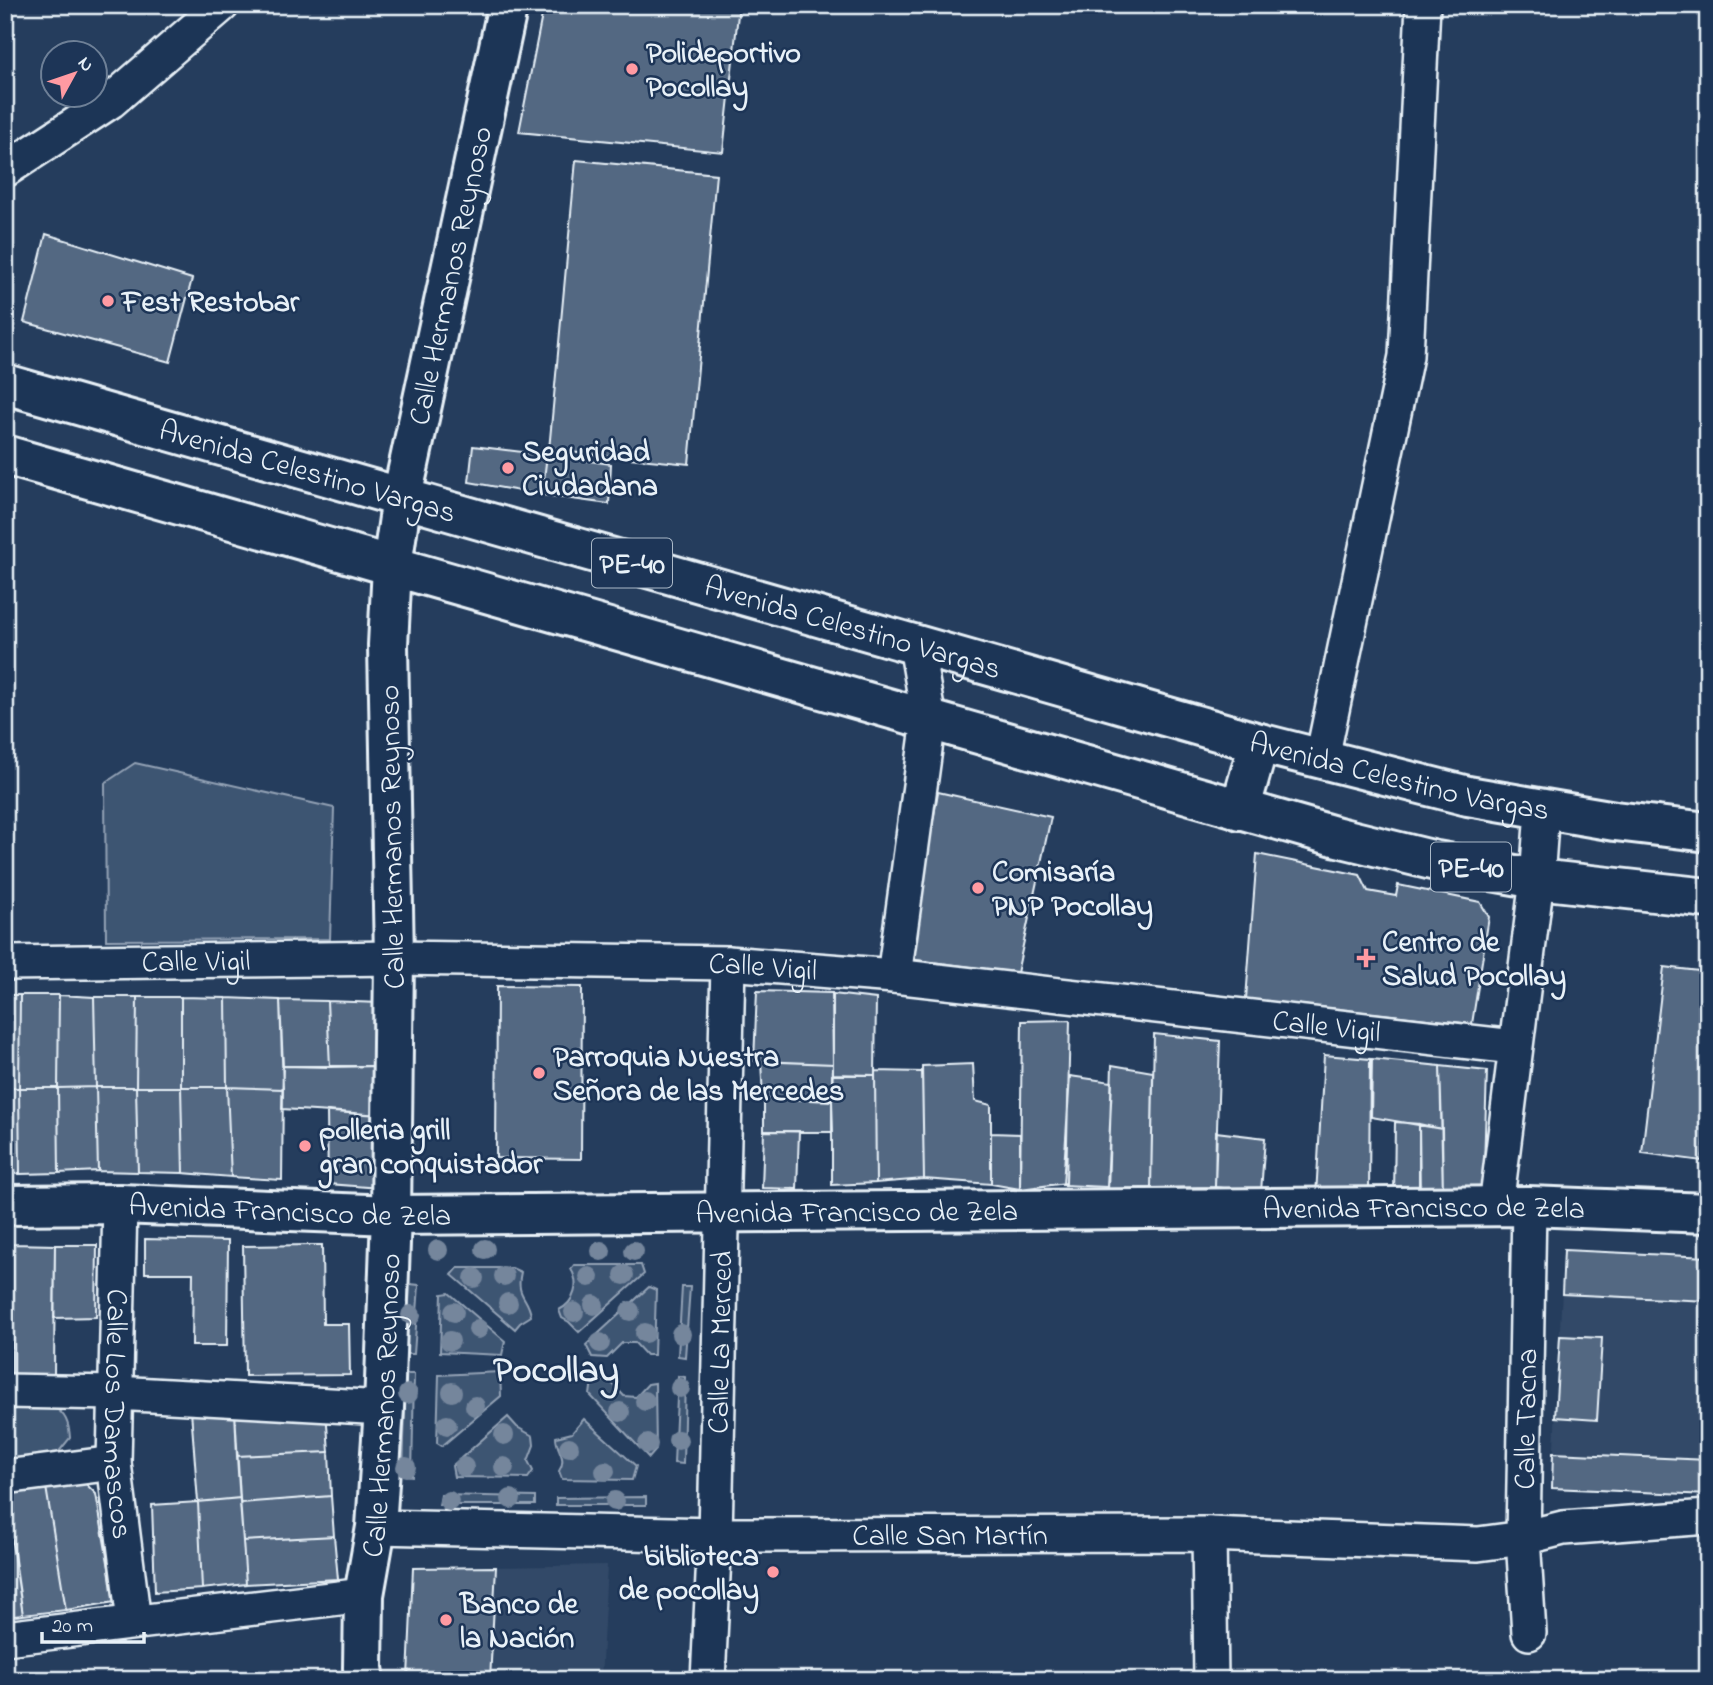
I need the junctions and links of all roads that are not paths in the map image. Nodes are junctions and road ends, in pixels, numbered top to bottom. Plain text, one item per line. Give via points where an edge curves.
1 (222, 5) edge
2 (508, 5) edge
3 (1423, 5) edge
4 (5, 170) edge
5 (5, 384) edge
6 (5, 455) edge
7 (402, 497) junction
8 (392, 566) junction
9 (916, 645) junction
10 (929, 720) junction
11 (1259, 743) junction
12 (1322, 758) junction
13 (1240, 810) junction
14 (1542, 810) junction
15 (1708, 832) edge
16 (1536, 879) junction
17 (1708, 898) edge
18 (394, 958) junction
19 (5, 963) edge
20 (728, 964) junction
21 (894, 976) junction
22 (1514, 1047) junction
23 (120, 1204) junction
24 (5, 1205) edge
25 (1512, 1206) junction
26 (721, 1212) junction
27 (1708, 1213) edge
28 (391, 1215) junction
29 (5, 1391) edge
30 (115, 1393) junction
31 (384, 1408) junction
32 (114, 1463) junction
33 (5, 1477) edge
34 (1708, 1517) edge
35 (376, 1527) junction
36 (1209, 1534) junction
37 (715, 1535) junction
38 (1522, 1538) junction
39 (364, 1595) junction
40 (134, 1622) junction
41 (1529, 1633) dead end
42 (5, 1638) edge
43 (365, 1680) edge
44 (708, 1680) edge
45 (1211, 1680) edge

1 - 4 street via 111,101
2 - 7 main road, Calle Hermanos Reynoso
3 - 12 street via 1406,356
5 - 7 main road, Avenida Celestino Vargas / PE-40
6 - 8 main road, PE-40
7 - 8 main road, Calle Hermanos Reynoso
7 - 9 main road, Avenida Celestino Vargas / PE-40
8 - 10 main road, PE-40
8 - 18 main road, Calle Hermanos Reynoso via 388,645
9 - 10 street
9 - 11 main road, Avenida Celestino Vargas / PE-40
10 - 13 main road, PE-40
10 - 21 street
11 - 12 main road, Avenida Celestino Vargas / PE-40
11 - 13 main road
12 - 14 main road, Avenida Celestino Vargas / PE-40
13 - 16 main road, PE-40 via 1424,858
14 - 15 main road, Avenida Celestino Vargas / PE-40
14 - 16 street, Calle Tacna
16 - 17 main road, PE-40
16 - 22 street, Calle Tacna
18 - 19 street, Calle Vigil
18 - 20 street, Calle Vigil
18 - 28 main road, Calle Hermanos Reynoso
20 - 21 street, Calle Vigil
20 - 26 street, Calle La Merced
21 - 22 street, Calle Vigil
22 - 25 street, Calle Tacna
23 - 24 main road, Avenida Francisco de Zela
23 - 28 main road, Avenida Francisco de Zela
23 - 30 street, Calle Los Damascos
25 - 26 main road, Avenida Francisco de Zela
25 - 27 main road, Avenida Francisco de Zela
25 - 38 street, Calle Tacna
26 - 28 main road, Avenida Francisco de Zela
26 - 37 street, Calle La Merced
28 - 31 main road, Calle Hermanos Reynoso
29 - 30 street
30 - 31 street
30 - 32 street, Calle Los Damascos
31 - 35 main road, Calle Hermanos Reynoso
32 - 33 street
32 - 40 street, Calle Los Damascos
34 - 38 street, Calle San Martín via 1563,1528
35 - 37 street, Calle San Martín
35 - 39 main road, Calle Hermanos Reynoso
36 - 37 street, Calle San Martín
36 - 38 street, Calle San Martín via 1478,1544
36 - 45 street
37 - 44 street, Calle La Merced
38 - 41 street, Calle Tacna
39 - 40 street
39 - 43 main road, Calle Hermanos Reynoso
40 - 42 street

